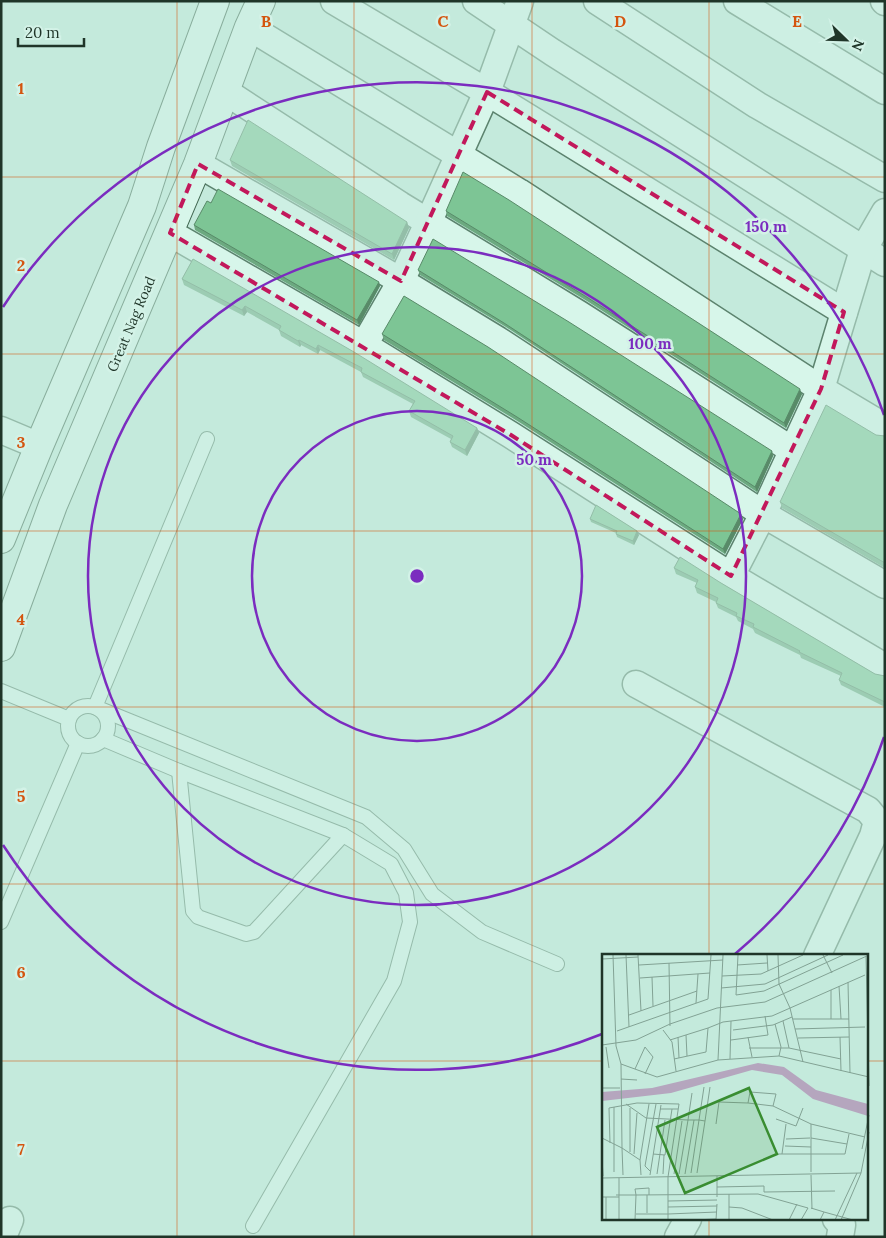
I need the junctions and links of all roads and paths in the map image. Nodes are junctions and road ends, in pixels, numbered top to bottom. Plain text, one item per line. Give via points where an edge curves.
1 (215, 1) edge
2 (261, 1) edge
3 (334, 1) edge
4 (476, 1) edge
5 (597, 1) edge
6 (737, 1) edge
7 (516, 13) edge
8 (249, 27) junction
9 (885, 91) edge
10 (226, 92) junction
11 (487, 92) junction
12 (459, 155) junction
13 (198, 164) junction
14 (885, 179) edge
15 (885, 212) edge
16 (428, 223) junction
17 (170, 233) junction
18 (863, 250) junction
19 (885, 264) edge
20 (401, 282) junction
21 (844, 312) junction
22 (364, 345) junction
23 (821, 389) junction
24 (885, 428) edge
25 (1, 430) edge
26 (207, 439) dead end
27 (39, 446) junction
28 (792, 450) junction
29 (71, 462) junction
30 (763, 514) junction
31 (1, 539) edge
32 (731, 576) junction
33 (885, 586) edge
34 (1, 647) edge
35 (885, 667) edge
36 (636, 684) dead end
37 (1, 691) edge
38 (95, 707) junction
39 (69, 719) junction
40 (103, 739) junction
41 (78, 743) junction
42 (179, 771) junction
43 (343, 835) junction
44 (1, 922) edge
45 (818, 954) edge
46 (557, 964) dead end
47 (687, 1220) edge
48 (837, 1220) edge
49 (253, 1226) dead end
50 (678, 1237) edge
51 (840, 1237) edge

1 - 27 main road via 142,206
2 - 8 main road, Great Nag Road
3 - 11 street
4 - 7 street
5 - 14 street via 757,104
6 - 9 street
7 - 11 street
7 - 18 street
8 - 10 main road, Great Nag Road
8 - 12 street
10 - 13 main road, Great Nag Road
10 - 16 street
11 - 12 street
11 - 21 street
12 - 16 street
12 - 23 street
13 - 17 main road, Great Nag Road
13 - 20 street
15 - 18 street
16 - 20 street
16 - 28 street via 580,314
17 - 22 street
17 - 29 main road, Great Nag Road
18 - 19 street
18 - 21 street
20 - 22 street
20 - 30 street via 498,340
21 - 23 street
22 - 32 street
23 - 24 street
23 - 28 street
25 - 27 street
26 - 38 lane
27 - 29 main road
27 - 31 main road
28 - 30 street
29 - 34 main road, Great Nag Road
30 - 32 street
30 - 33 street
32 - 35 street
36 - 45 street via 868,810 877,821
37 - 39 lane
38 - 39 lane via 82,706
38 - 40 lane via 107,720
38 - 46 lane via 366,817 404,849 432,894 482,932
39 - 41 lane via 69,732
40 - 41 lane via 91,745
40 - 42 lane
41 - 44 lane
42 - 43 lane
42 - 43 lane via 193,912 198,917 246,934 254,932
43 - 49 lane via 391,864 406,893 410,922 394,981
47 - 50 street
48 - 51 street via 842,1226

